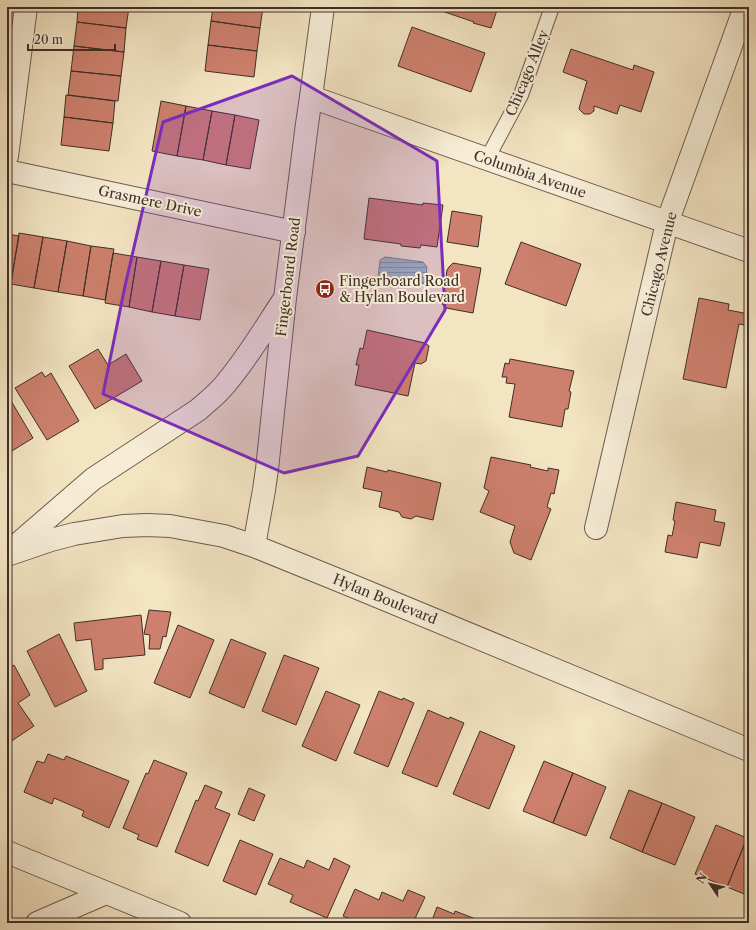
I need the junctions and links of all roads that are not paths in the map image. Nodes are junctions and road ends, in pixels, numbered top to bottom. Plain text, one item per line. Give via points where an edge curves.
1 (26, 7) edge
2 (323, 7) edge
3 (552, 7) edge
4 (745, 7) edge
5 (311, 97) junction
6 (7, 156) edge
7 (487, 159) junction
8 (7, 171) edge
9 (667, 223) junction
10 (294, 232) junction
11 (749, 252) edge
12 (285, 298) junction
13 (596, 528) dead end
14 (254, 546) junction
15 (7, 554) edge
16 (749, 750) edge
17 (7, 852) edge
18 (106, 893) junction
19 (37, 923) edge
20 (180, 923) edge

1 - 6 street
2 - 5 street, Fingerboard Road
3 - 7 lane, Chicago Alley via 521,95
4 - 9 street, Chicago Avenue
5 - 7 street, Columbia Avenue
5 - 10 street, Fingerboard Road
7 - 9 street, Columbia Avenue
8 - 10 street, Grasmere Drive
9 - 11 street, Columbia Avenue
9 - 13 street, Chicago Avenue
10 - 12 street, Fingerboard Road
12 - 14 street, Fingerboard Road via 266,476
12 - 15 street via 239,367 212,398 93,480
14 - 15 street, Hylan Boulevard via 224,536 170,526 147,525 98,529
14 - 16 street, Hylan Boulevard
17 - 18 street
18 - 19 street
18 - 20 street

